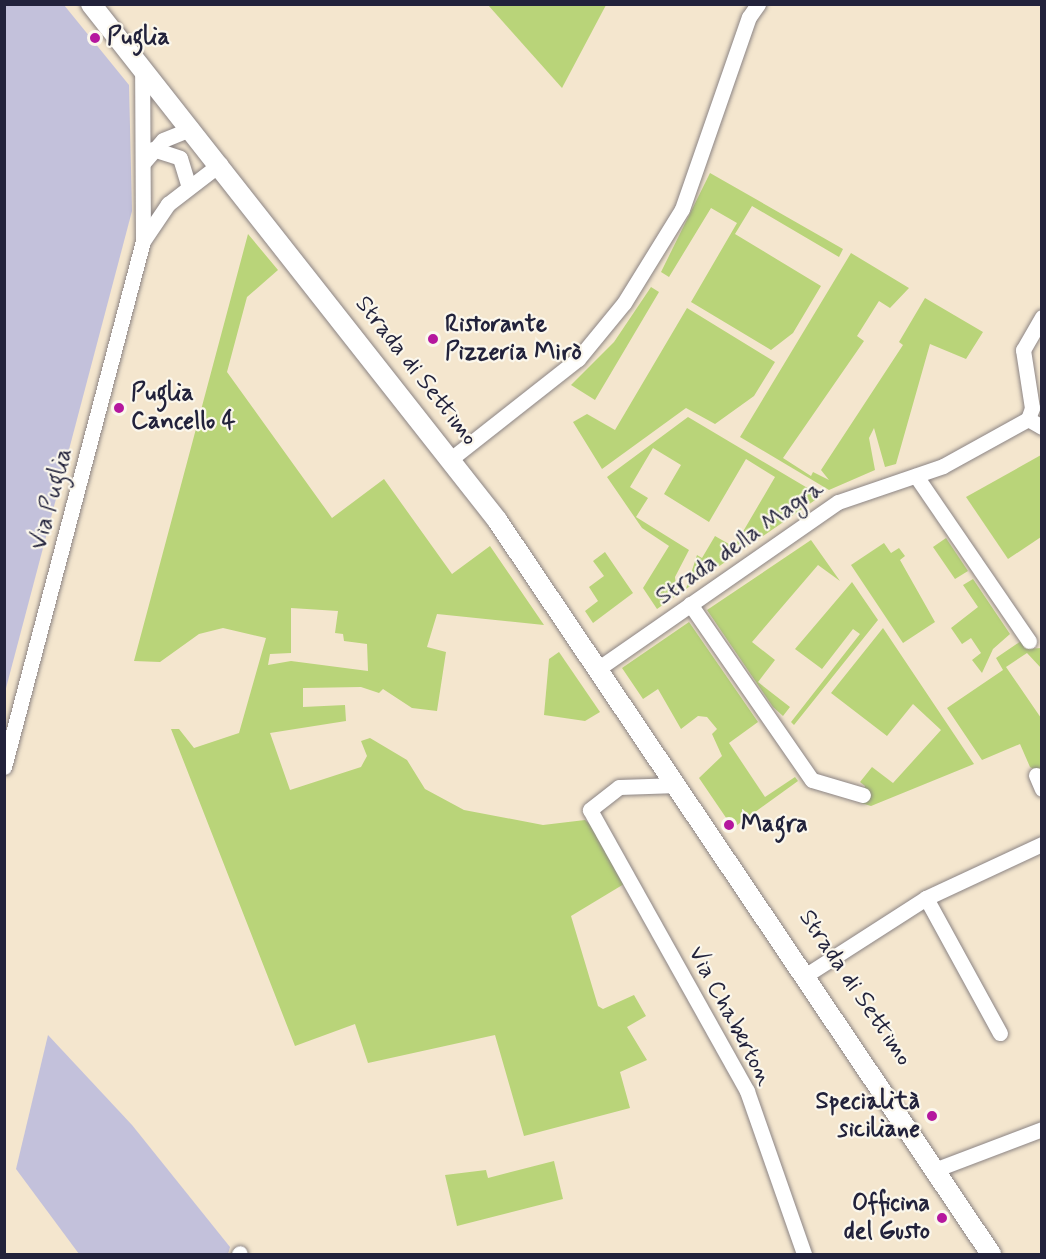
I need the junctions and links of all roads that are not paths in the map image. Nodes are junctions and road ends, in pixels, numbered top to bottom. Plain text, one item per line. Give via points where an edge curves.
1 (91, 4) edge
2 (758, 4) edge
3 (142, 68) junction
4 (192, 128) junction
5 (153, 149) junction
6 (143, 163) junction
7 (220, 164) junction
8 (189, 188) junction
9 (143, 241) junction
10 (1041, 317) edge
11 (1038, 425) edge
12 (452, 458) junction
13 (916, 476) junction
14 (690, 604) junction
15 (1029, 641) dead end
16 (598, 668) junction
17 (4, 767) edge
18 (678, 785) junction
19 (864, 795) dead end
20 (1041, 844) edge
21 (926, 898) junction
22 (808, 974) junction
23 (1000, 1033) dead end
24 (1041, 1129) edge
25 (939, 1167) junction
26 (804, 1254) edge
27 (991, 1254) edge
28 (1005, 1254) edge

1 - 3 main road, Strada di Settimo
2 - 12 street via 749,17 682,209 624,303 578,359
3 - 4 main road, Strada di Settimo
3 - 6 street, Via Puglia
4 - 5 street
4 - 7 main road, Strada di Settimo
5 - 6 street
5 - 8 street via 180,158
6 - 9 street, Via Puglia
7 - 8 street, Via Puglia
7 - 12 main road, Strada di Settimo
8 - 9 street, Via Puglia via 168,204
9 - 17 street, Via Puglia
10 - 11 street via 1023,350
11 - 13 street, Strada della Magra
12 - 16 main road, Strada di Settimo
13 - 14 street, Strada della Magra via 850,495
13 - 15 street
14 - 16 street, Strada della Magra
14 - 19 street via 812,780
16 - 18 main road, Strada di Settimo
18 - 22 main road, Strada di Settimo via 759,903 764,919
18 - 26 street, Via Chaberton via 620,787 590,810 747,1091
20 - 21 street
21 - 22 street
21 - 23 street
22 - 25 main road, Strada di Settimo
24 - 25 street
25 - 27 main road, Strada di Settimo
25 - 28 main road, Strada di Settimo

